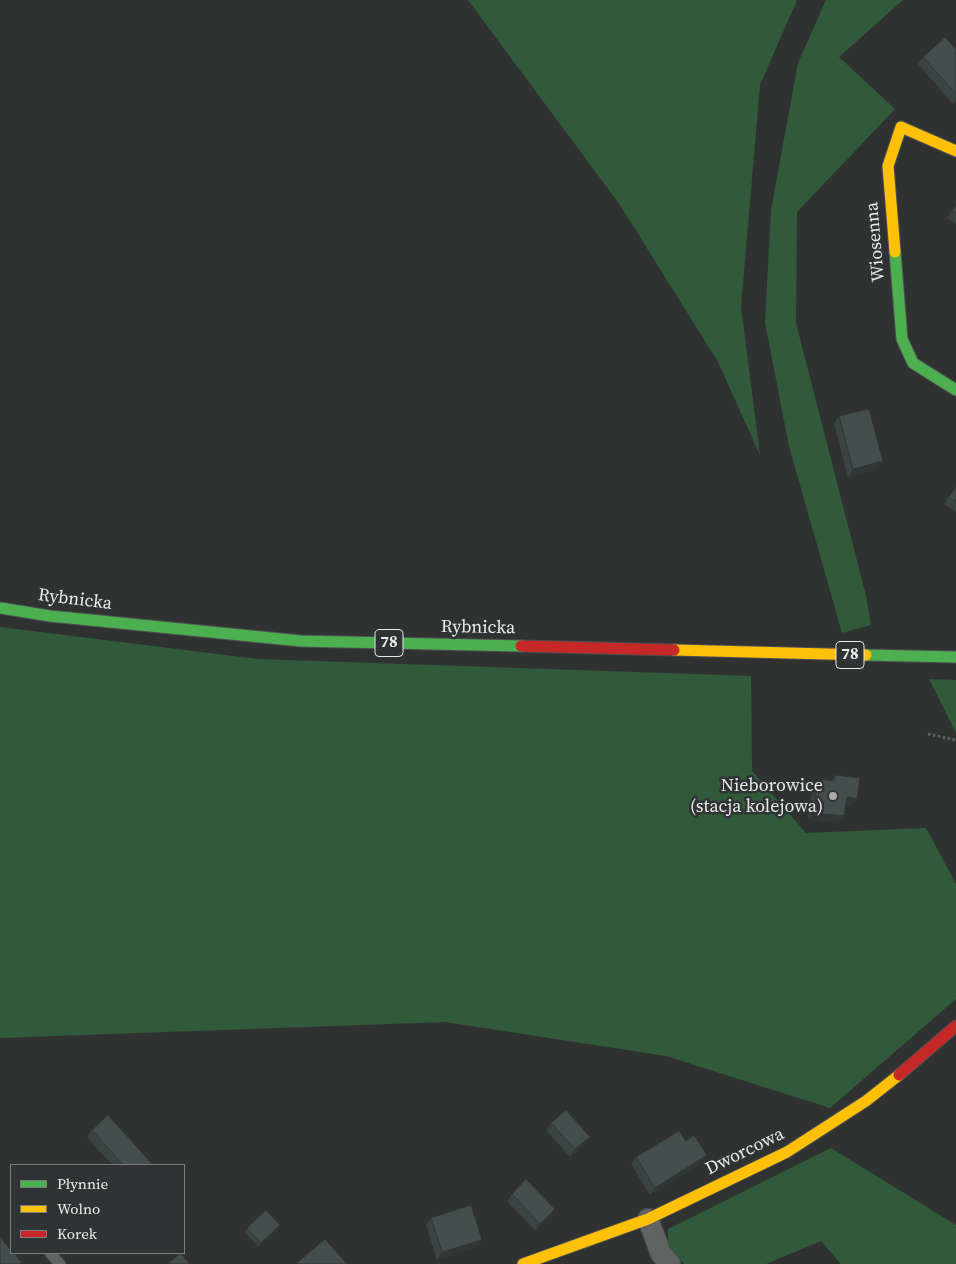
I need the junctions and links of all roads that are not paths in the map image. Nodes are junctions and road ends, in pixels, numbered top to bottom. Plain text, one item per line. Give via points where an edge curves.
1 (956, 151) edge
2 (956, 390) edge
3 (0, 608) edge
4 (956, 657) edge
5 (956, 1026) edge
6 (648, 1219) junction
7 (51, 1254) edge
8 (60, 1264) edge
9 (523, 1264) edge
10 (670, 1264) edge

1 - 2 main road, Wiosenna via 901,127 888,166 902,339 913,363
3 - 4 main road, Rybnicka / 78 via 59,617 301,641
5 - 6 main road, Dworcowa via 877,1092 809,1140
6 - 9 main road, Dworcowa
6 - 10 street via 661,1254
7 - 8 lane

